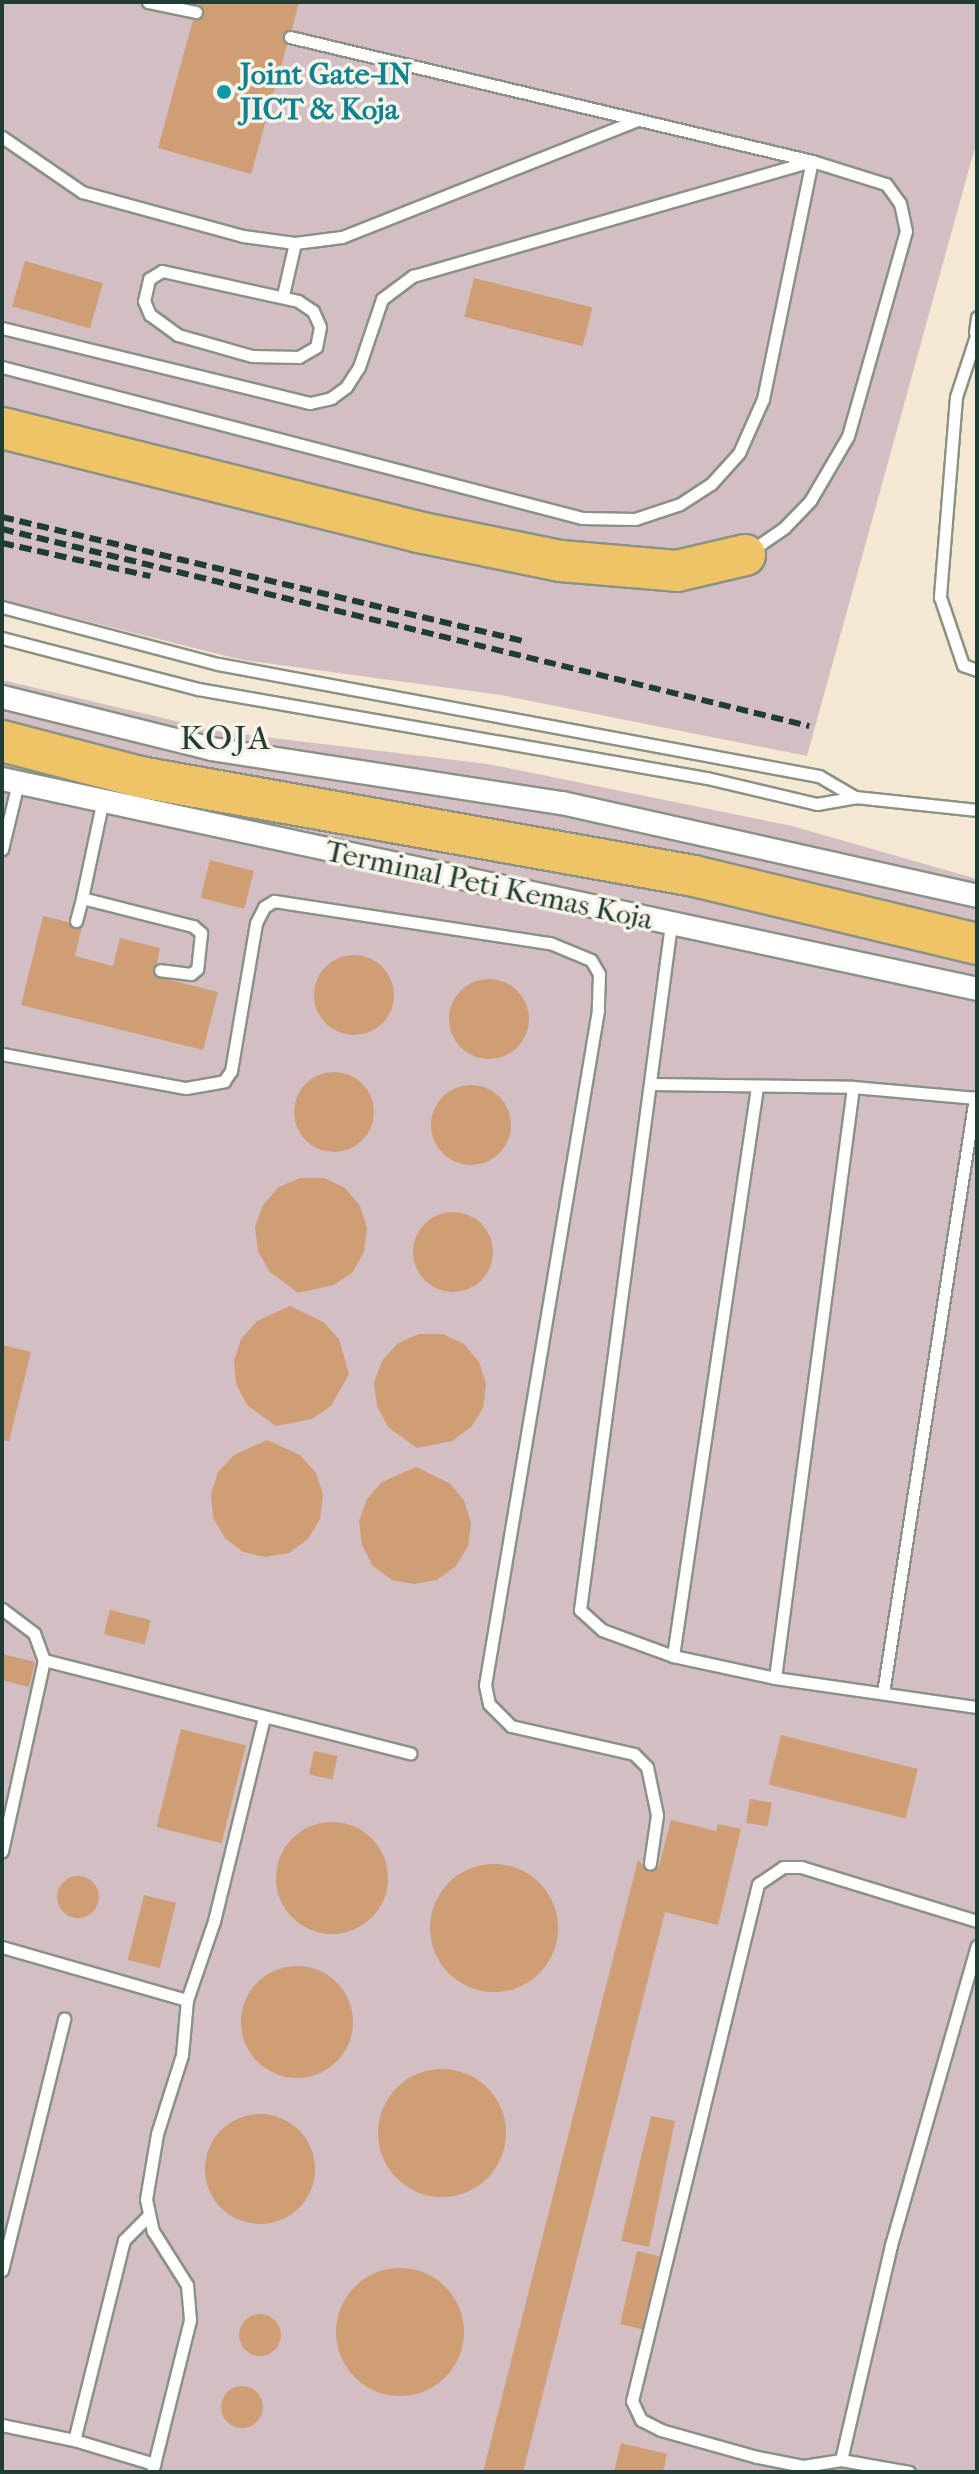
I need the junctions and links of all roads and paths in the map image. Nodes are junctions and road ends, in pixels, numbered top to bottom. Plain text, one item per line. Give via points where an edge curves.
1 (148, 2) edge
2 (196, 12) dead end
3 (290, 37) dead end
4 (639, 120) junction
5 (2, 137) edge
6 (812, 161) junction
7 (295, 243) junction
8 (283, 295) junction
9 (977, 317) edge
10 (2, 328) edge
11 (976, 332) edge
12 (2, 367) edge
13 (2, 428) edge
14 (745, 555) joint
15 (2, 607) edge
16 (2, 638) edge
17 (977, 670) edge
18 (2, 697) edge
19 (443, 706) junction
20 (439, 729) junction
21 (2, 741) edge
22 (10, 781) edge
23 (855, 797) junction
24 (102, 804) junction
25 (977, 810) edge
26 (2, 849) edge
27 (977, 896) edge
28 (82, 898) junction
29 (76, 921) dead end
30 (671, 924) junction
31 (977, 944) edge
32 (160, 970) dead end
33 (977, 989) edge
34 (2, 1054) edge
35 (650, 1084) junction
36 (757, 1087) junction
37 (853, 1087) junction
38 (976, 1097) edge
39 (2, 1609) edge
40 (673, 1656) junction
41 (44, 1660) junction
42 (775, 1678) junction
43 (883, 1693) junction
44 (977, 1707) edge
45 (264, 1717) junction
46 (410, 1753) dead end
47 (2, 1851) edge
48 (650, 1863) dead end
49 (977, 1921) edge
50 (977, 1946) edge
51 (2, 1947) edge
52 (187, 2000) junction
53 (64, 2019) dead end
54 (148, 2216) junction
55 (2, 2270) edge
56 (2, 2425) edge
57 (74, 2440) junction
58 (841, 2460) junction
59 (153, 2468) edge
60 (909, 2472) edge

1 - 2 lane
3 - 4 lane
4 - 6 lane
4 - 7 lane via 342,237
5 - 7 lane via 82,192 243,236
6 - 10 lane via 413,276 382,299 359,367 346,387 310,403 273,399
6 - 12 lane via 763,399 739,453 711,484 680,504 635,519 582,518
6 - 14 lane via 886,184 900,203 906,231 848,436 810,501 784,528
7 - 8 lane
8 - 8 lane via 162,271 149,279 144,301 150,315 205,346 252,356 299,357 316,347 320,327 313,311
9 - 11 lane
11 - 17 lane via 956,397 940,597 963,665
13 - 14 highway via 418,532 561,561 677,571
15 - 19 lane via 218,664
16 - 20 lane via 198,689
18 - 27 street via 212,749 562,803
19 - 20 lane
19 - 23 lane via 819,776
20 - 23 lane via 707,778 817,804
21 - 31 highway via 140,777 694,876
22 - 24 street, Terminal Peti Kemas Koja
22 - 26 lane
23 - 25 lane
24 - 28 lane
24 - 30 street, Terminal Peti Kemas Koja
28 - 29 lane
28 - 32 lane via 193,926 201,933 197,969 191,974
30 - 33 street, Terminal Peti Kemas Koja
30 - 35 lane
34 - 48 lane via 186,1088 224,1081 231,1071 256,923 274,901 550,943 591,960 599,974 598,1010 485,1685 489,1704 511,1726 634,1754 647,1767 657,1815
35 - 36 lane
35 - 40 lane via 578,1599 592,1625
36 - 37 lane
36 - 40 lane
37 - 38 lane
37 - 42 lane
38 - 43 lane
39 - 41 lane via 34,1633
40 - 42 lane
41 - 45 lane
41 - 47 lane via 43,1686
42 - 43 lane
43 - 44 lane
45 - 46 lane
45 - 52 lane via 214,1921
49 - 58 lane via 801,1867 783,1867 758,1884 744,1925 632,2401 641,2420 661,2430 788,2465
50 - 58 lane via 891,2245
51 - 52 lane
52 - 54 lane via 182,2055 148,2180
53 - 55 lane
54 - 57 lane via 124,2240
54 - 59 lane via 179,2269 191,2302
56 - 57 lane
57 - 59 lane
58 - 60 lane

